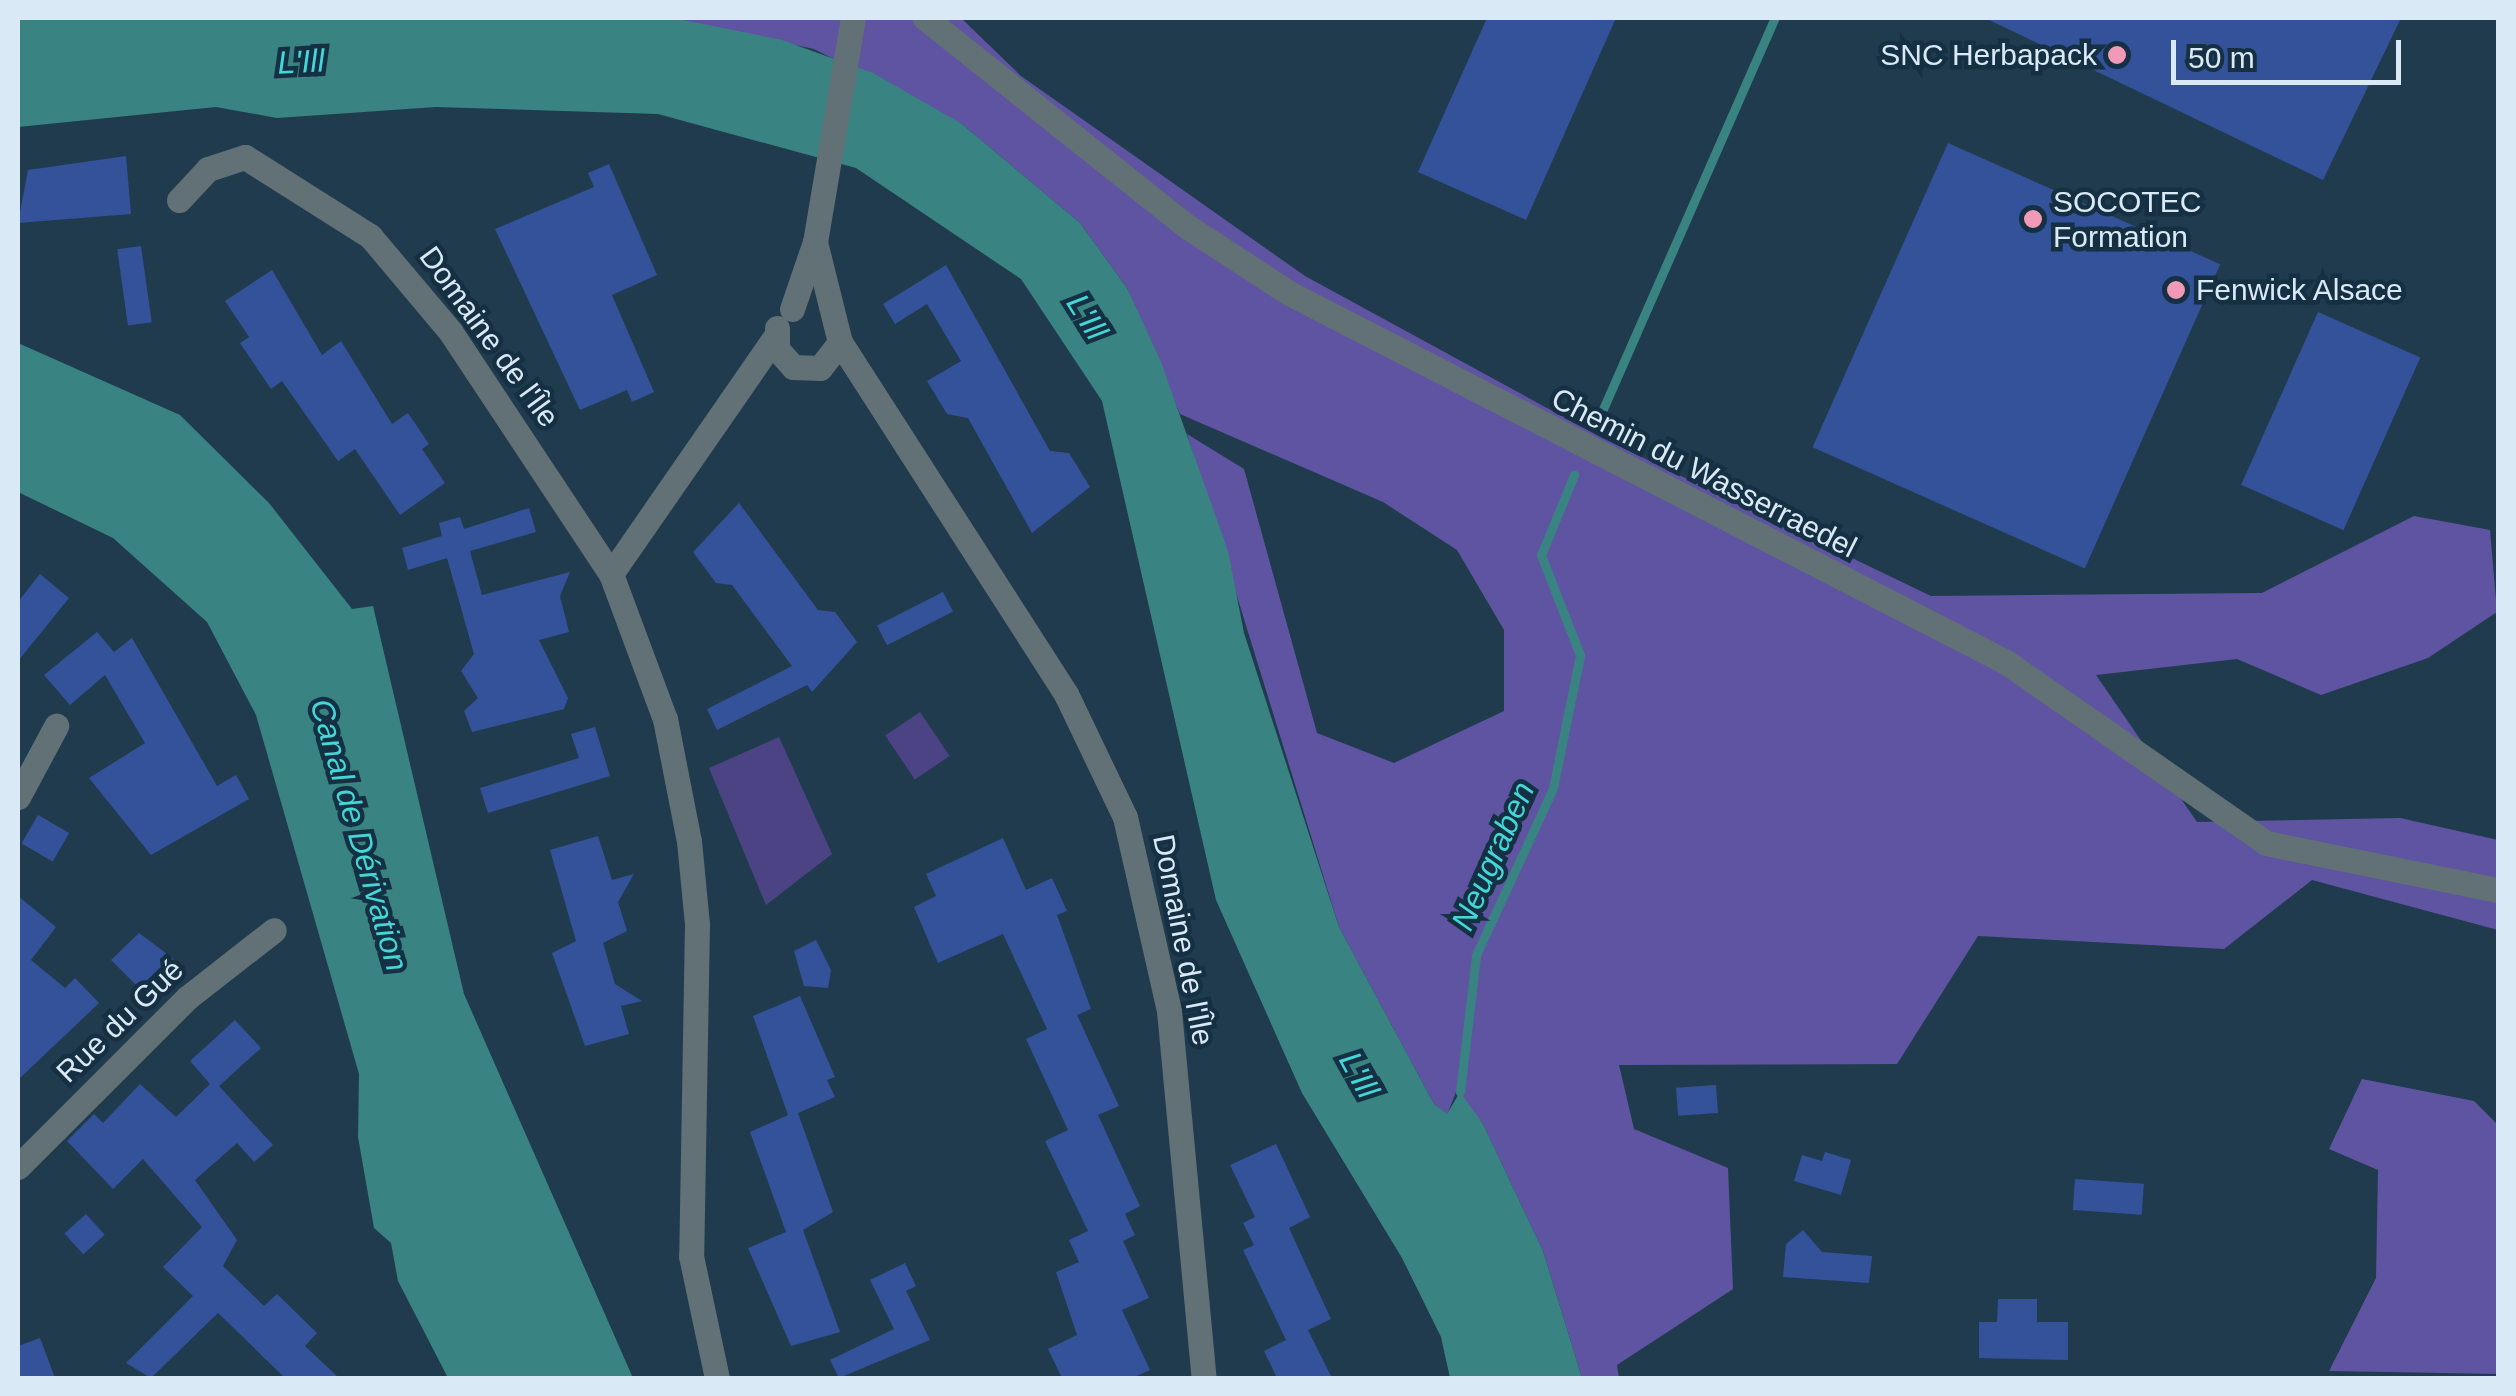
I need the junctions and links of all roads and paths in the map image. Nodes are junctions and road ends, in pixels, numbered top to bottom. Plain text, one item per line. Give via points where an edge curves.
1 (925, 18) edge
2 (850, 30) edge
3 (179, 200) dead end
4 (815, 242) junction
5 (792, 310) junction
6 (830, 315) junction
7 (776, 336) junction
8 (840, 342) junction
9 (793, 367) junction
10 (820, 368) junction
11 (732, 398) junction
12 (875, 404) junction
13 (611, 574) junction
14 (56, 726) dead end
15 (18, 797) edge
16 (2498, 890) edge
17 (274, 930) dead end
18 (18, 1167) edge
19 (717, 1378) edge
20 (1204, 1378) edge

1 - 16 street, Chemin du Wasserraedel via 1188,227 1289,293 2006,662 2266,843
2 - 4 street, Domaine de l'Île
3 - 13 street, Domaine de l'Île via 208,168 245,157 370,236 450,331
4 - 5 street, Domaine de l'Île
4 - 6 street, Domaine de l'Île
5 - 6 street
5 - 7 street
6 - 8 street, Domaine de l'Île
7 - 9 street
7 - 11 street
8 - 10 street
8 - 12 street, Domaine de l'Île
9 - 10 street
9 - 11 street
10 - 12 street, Domaine de l'Île
11 - 13 street
12 - 20 street, Domaine de l'Île via 1066,694 1125,817 1169,1011
13 - 19 street, Domaine de l'Île via 666,720 691,856 691,1256
14 - 15 street
17 - 18 street, Rue du Gué via 188,998

